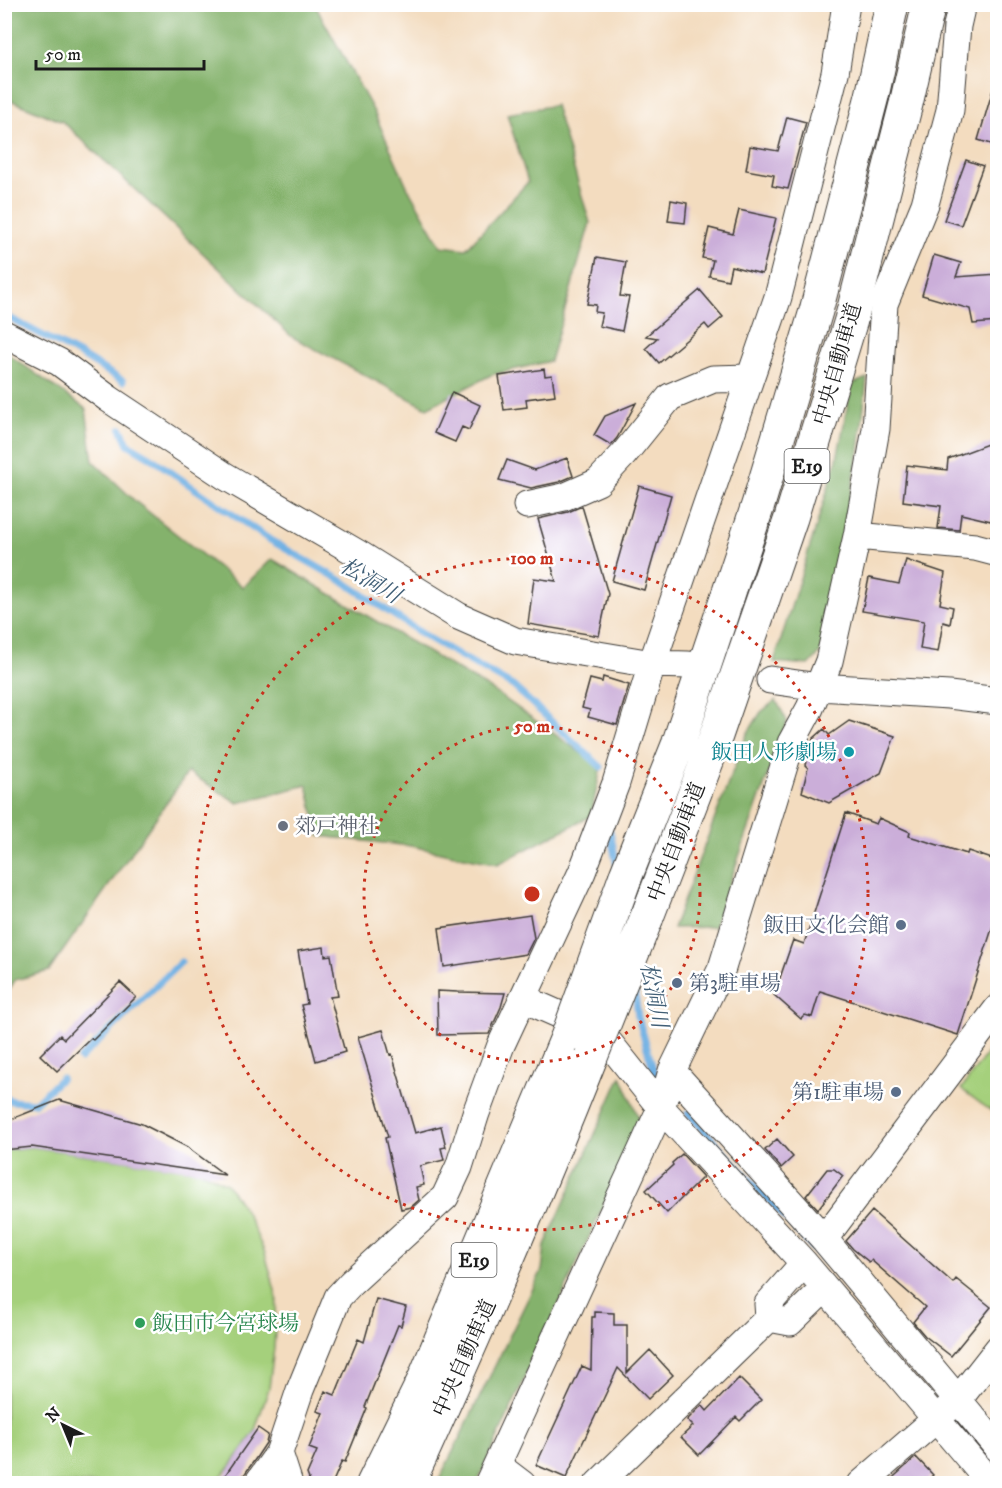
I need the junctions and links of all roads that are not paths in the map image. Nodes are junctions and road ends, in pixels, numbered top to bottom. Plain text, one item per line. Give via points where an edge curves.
1 (846, 4) edge
2 (892, 4) edge
3 (929, 4) edge
4 (962, 4) edge
5 (4, 334) edge
6 (749, 378) junction
7 (527, 505) dead end
8 (857, 536) junction
9 (998, 553) edge
10 (652, 664) junction
11 (688, 665) dead end
12 (770, 680) dead end
13 (819, 687) junction
14 (998, 701) edge
15 (524, 999) junction
16 (998, 1008) edge
17 (672, 1071) junction
18 (662, 1108) junction
19 (831, 1248) junction
20 (816, 1277) junction
21 (998, 1349) edge
22 (958, 1400) junction
23 (936, 1418) junction
24 (998, 1448) edge
25 (279, 1453) junction
26 (493, 1474) edge
27 (257, 1484) edge
28 (290, 1484) edge
29 (373, 1484) edge
30 (408, 1484) edge
31 (522, 1484) edge
32 (598, 1484) edge
33 (861, 1484) edge
34 (991, 1484) edge

1 - 6 street via 836,73 778,297
2 - 29 highway, 中央自動車道 / E19, bridge via 819,300 758,505 678,745 568,1035 423,1382
3 - 30 highway, 中央自動車道 / E19, bridge via 851,320 791,518 709,756 546,1171
4 - 8 street via 950,110 925,204 884,304 876,429
5 - 10 street via 59,362 225,476 458,616 515,641
6 - 7 street via 713,379 670,397 598,482 564,497
6 - 10 street
8 - 9 street via 975,547
8 - 13 street via 829,661
10 - 11 street
10 - 15 street via 608,806
12 - 13 street
13 - 14 street
13 - 17 street via 790,743 722,968
15 - 18 street via 587,1024 610,1044
15 - 25 street via 501,1044 445,1197 338,1298
16 - 19 street
17 - 18 street
17 - 19 street
18 - 20 street
18 - 26 street
19 - 20 street
19 - 22 street
20 - 23 street
20 - 32 street via 790,1322 769,1318
21 - 22 street
22 - 23 street
22 - 24 street
23 - 33 street
23 - 34 street
25 - 27 street
25 - 28 street
26 - 31 street

